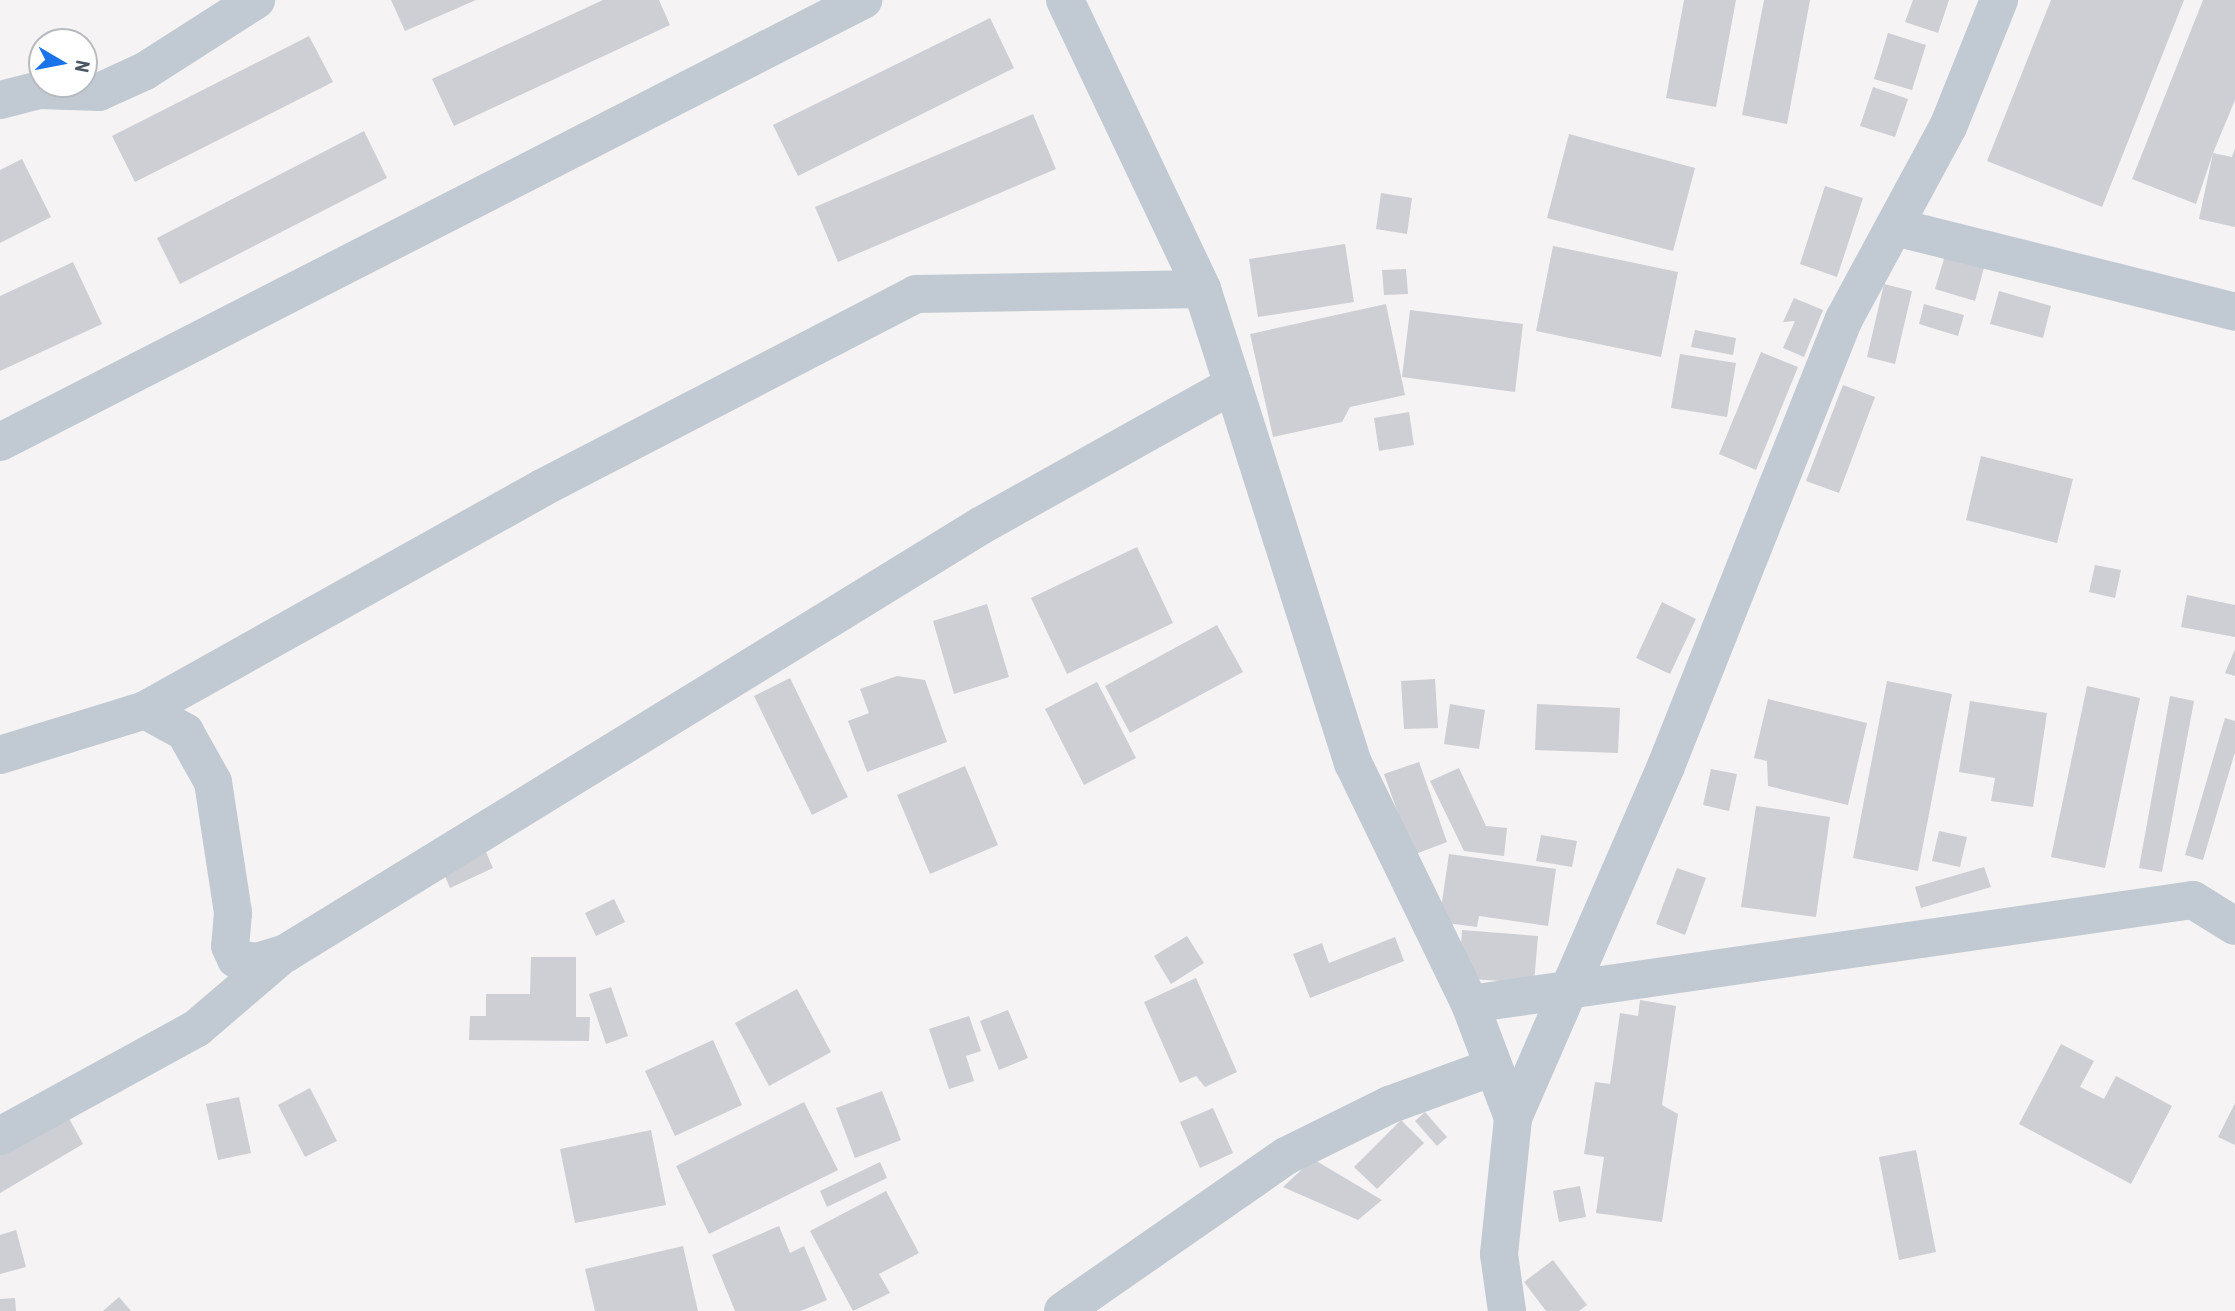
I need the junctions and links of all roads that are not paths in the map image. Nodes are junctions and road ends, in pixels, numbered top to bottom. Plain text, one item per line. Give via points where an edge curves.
1 (256, 0) edge
2 (863, 0) edge
3 (1065, 0) edge
4 (1999, 0) edge
5 (0, 100) edge
6 (1895, 227) junction
7 (1202, 289) junction
8 (2235, 312) edge
9 (1233, 385) junction
10 (0, 442) edge
11 (145, 710) junction
12 (0, 755) edge
13 (2235, 926) edge
14 (286, 953) junction
15 (1572, 985) junction
16 (1470, 1004) junction
17 (1493, 1067) junction
18 (1513, 1118) junction
19 (0, 1136) edge
20 (1063, 1311) edge
21 (1507, 1311) edge

1 - 5 street via 145,71 99,92 40,90
2 - 10 street
3 - 7 street
4 - 6 street via 1948,127
6 - 8 street
6 - 15 street via 1844,318
7 - 9 street
7 - 11 street via 916,294 542,488
9 - 14 street via 982,525
9 - 16 street via 1353,763
11 - 12 street
11 - 14 street via 185,732 213,782 233,913 230,947 236,958 246,963
13 - 15 street via 2193,900
14 - 19 street via 197,1028
15 - 16 street
15 - 18 street
16 - 17 street
17 - 18 street
17 - 20 street via 1389,1105 1286,1156
18 - 21 street via 1499,1254

